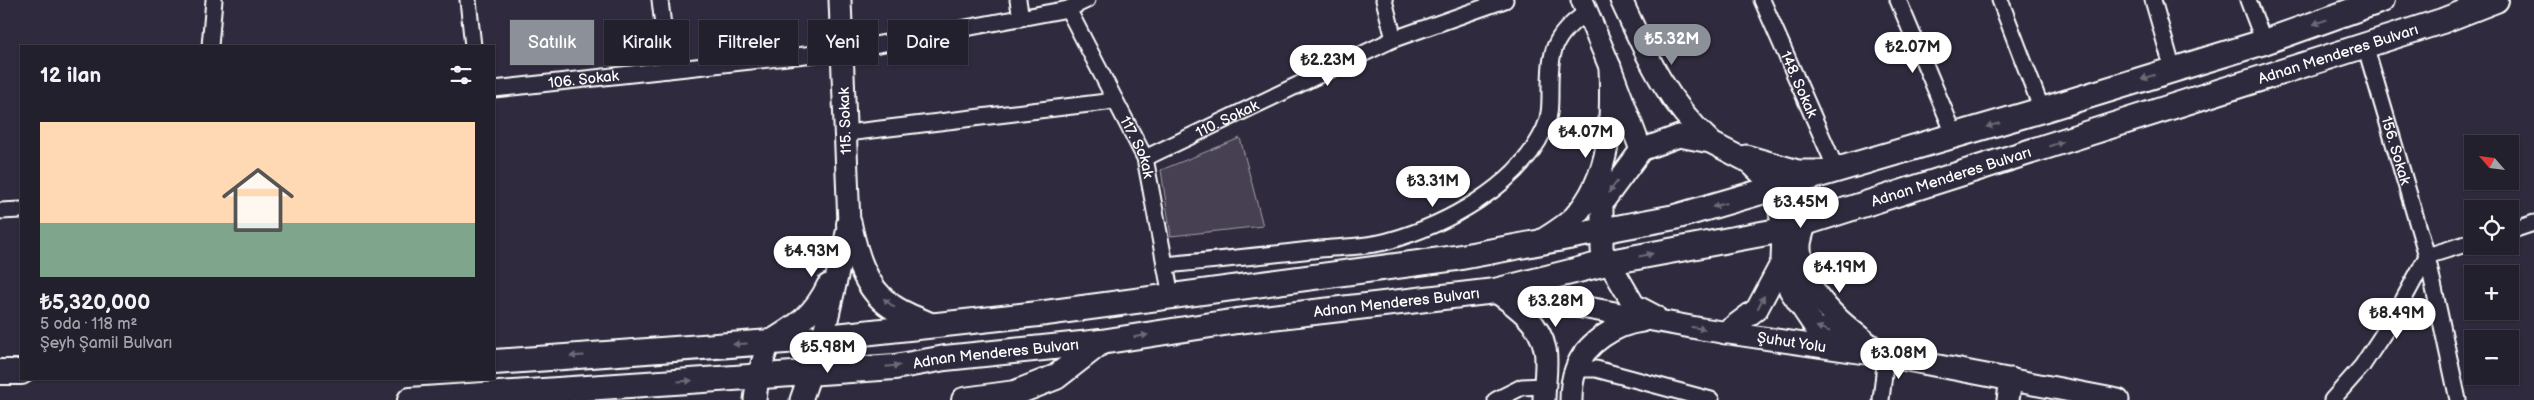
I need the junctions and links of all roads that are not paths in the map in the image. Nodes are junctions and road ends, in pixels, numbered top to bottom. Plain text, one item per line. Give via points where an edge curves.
1 (214, 0) edge
2 (468, 0) edge
3 (660, 0) edge
4 (840, 0) edge
5 (1018, 0) edge
6 (1087, 0) edge
7 (1384, 0) edge
8 (1505, 0) edge
9 (1621, 0) edge
10 (1762, 0) edge
11 (1898, 0) edge
12 (2000, 0) edge
13 (2153, 0) edge
14 (2248, 0) edge
15 (2496, 0) edge
16 (2378, 1) edge
17 (1584, 6) edge
18 (1068, 9) junction
19 (1021, 18) junction
20 (841, 20) edge
21 (1394, 39) junction
22 (2264, 42) junction
23 (878, 44) edge
24 (210, 45) edge
25 (473, 45) edge
26 (2365, 45) junction
27 (808, 55) edge
28 (843, 65) edge
29 (1610, 67) junction
30 (668, 70) junction
31 (2173, 70) junction
32 (1658, 80) junction
33 (495, 89) edge
34 (1115, 101) junction
35 (2042, 110) junction
36 (847, 133) junction
37 (1679, 136) junction
38 (1955, 136) junction
39 (1710, 142) junction
40 (1641, 150) junction
41 (1734, 153) junction
42 (1145, 158) junction
43 (1836, 170) junction
44 (1776, 188) junction
45 (20, 210) edge
46 (0, 211) edge
47 (849, 218) junction
48 (1806, 221) junction
49 (2534, 223) edge
50 (2519, 227) edge
51 (1602, 230) junction
52 (1783, 230) junction
53 (1538, 243) junction
54 (2464, 244) edge
55 (2427, 256) junction
56 (1610, 262) junction
57 (1782, 262) junction
58 (1166, 265) junction
59 (1495, 291) junction
60 (1171, 296) junction
61 (1659, 321) junction
62 (932, 325) junction
63 (1725, 333) junction
64 (823, 337) junction
65 (769, 342) junction
66 (1102, 342) junction
67 (1869, 344) junction
68 (1886, 356) junction
69 (495, 362) edge
70 (1584, 369) dead end
71 (0, 372) edge
72 (20, 372) edge
73 (809, 373) junction
74 (758, 376) junction
75 (635, 385) junction
76 (2009, 390) edge
77 (1544, 393) edge
78 (1498, 399) edge
79 (410, 400) edge
80 (664, 400) edge
81 (755, 400) edge
82 (801, 400) edge
83 (964, 400) edge
84 (1570, 400) edge
85 (1711, 400) edge
86 (1881, 400) edge
87 (2118, 400) edge
88 (2332, 400) edge
89 (2458, 400) edge

1 - 24 street
2 - 25 street
3 - 30 street
4 - 20 main road, 115. Sokak
5 - 19 street
6 - 18 street, 106. Sokak
7 - 21 street
8 - 21 street, 110. Sokak
9 - 32 main road
10 - 43 street, 148. Sokak
11 - 38 street
12 - 35 street
13 - 31 street
14 - 22 street
15 - 26 main road, Adnan Menderes Bulvarı
16 -> 22 main road
17 - 29 main road
17 - 58 street via 1556,41 1545,129 1524,163 1505,181 1464,208 1427,228 1386,242
18 - 19 street, 106. Sokak
18 - 34 street, 117. Sokak
19 - 23 street, 106. Sokak
21 - 42 street, 110. Sokak
22 - 31 main road
48 -> 26 main road, Adnan Menderes Bulvarı
26 - 55 street, 156. Sokak
27 - 30 street, 106. Sokak
28 - 36 main road, 115. Sokak
29 - 40 main road
29 - 53 main road via 1611,110 1603,169 1573,218
30 - 33 street, 106. Sokak
31 -> 35 main road
32 - 37 main road
32 - 39 main road via 1689,123
34 - 36 street
34 - 42 street, 117. Sokak
35 -> 38 main road
36 - 47 main road, 115. Sokak
37 - 39 main road
37 - 40 main road
38 - 43 main road
39 - 41 main road
40 -> 51 main road via 1602,203
41 - 43 main road via 1798,171
41 - 44 main road via 1750,162
42 - 58 street, 117. Sokak
43 - 44 main road
44 -> 51 main road via 1675,217
44 - 52 main road
45 - 46 street
62 -> 47 main road via 889,306 876,290 856,257
47 - 64 main road
47 - 65 main road, 115. Sokak via 831,279 820,303 803,321
48 - 52 main road, Adnan Menderes Bulvarı
48 - 67 main road via 1800,243 1802,262 1813,288 1831,311
49 - 50 street
51 - 53 main road
51 - 56 main road via 1602,250
56 -> 52 main road, Adnan Menderes Bulvarı
52 - 57 main road
53 - 60 main road via 1456,258
54 - 55 street
55 - 88 street via 2393,319 2362,366
55 - 89 street, 156. Sokak
56 - 59 main road, Adnan Menderes Bulvarı
56 - 61 main road via 1634,305
63 -> 57 main road via 1758,310
67 -> 57 main road via 1815,327 1790,290
58 - 60 street, 117. Sokak
59 - 61 main road, Şuhut Yolu
66 -> 59 main road, Adnan Menderes Bulvarı
59 - 77 main road via 1518,306 1536,327 1546,350
60 - 62 main road
61 -> 63 main road, Şuhut Yolu
61 - 84 main road via 1615,328 1597,341 1576,368
62 - 64 main road
63 - 68 main road, Şuhut Yolu
64 - 65 main road
64 - 73 main road
65 -> 69 main road
65 - 74 main road
73 -> 66 main road, Adnan Menderes Bulvarı via 894,367 945,358
66 - 83 main road via 1056,377 1015,393
67 - 68 main road
68 - 76 main road, Şuhut Yolu
68 - 86 street
70 - 85 street via 1596,369
71 - 72 main road
73 - 74 main road, Adnan Menderes Bulvarı
73 - 82 main road
75 -> 74 main road, Adnan Menderes Bulvarı
74 - 81 main road
75 - 79 main road, Adnan Menderes Bulvarı
75 - 80 main road
76 - 87 main road, Şuhut Yolu
77 - 78 street via 1522,387

